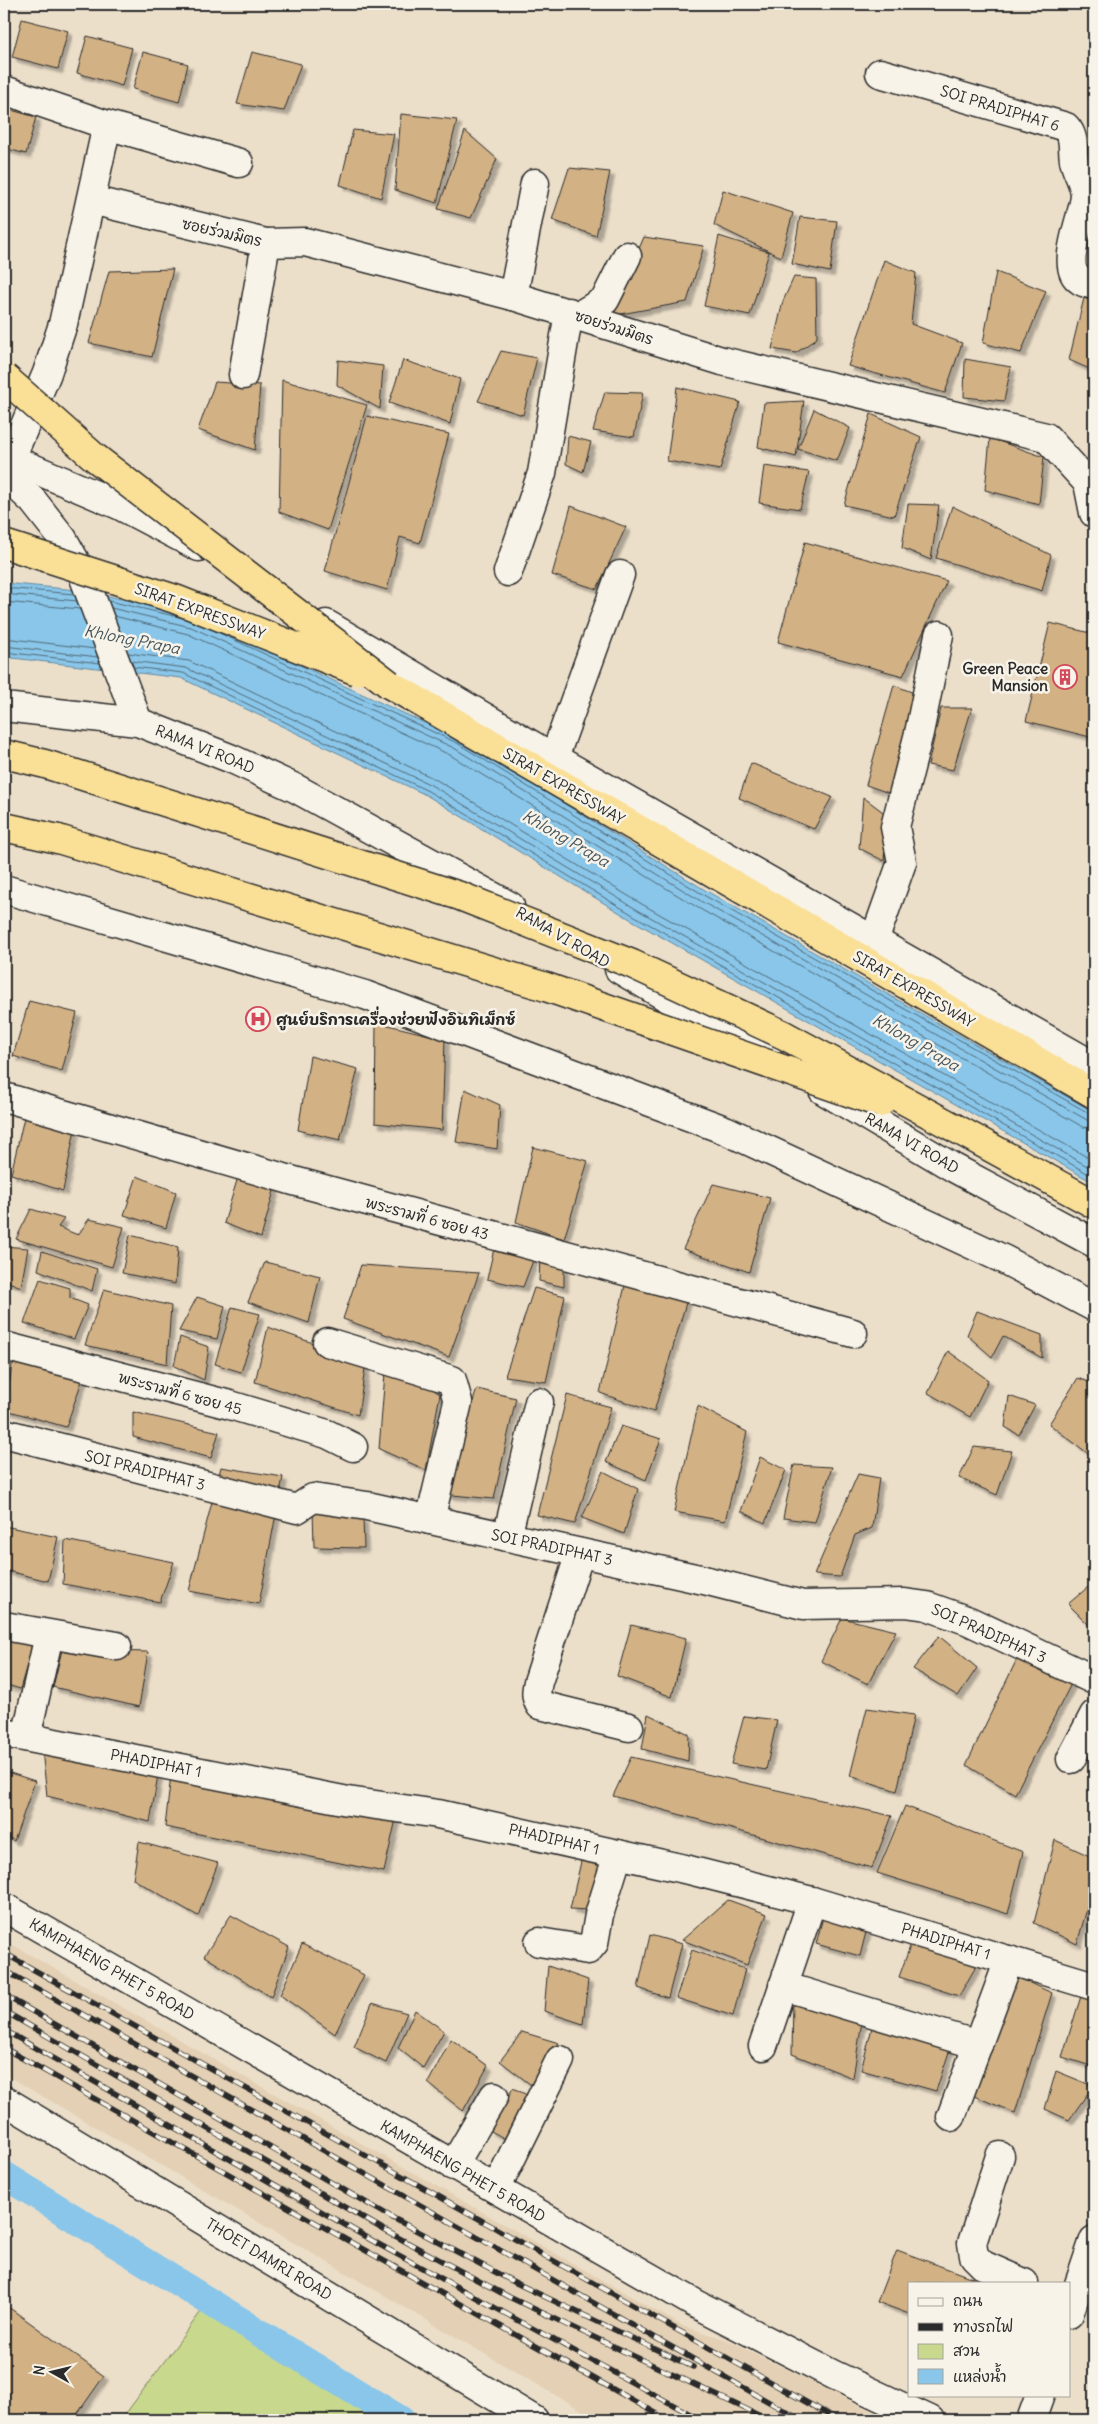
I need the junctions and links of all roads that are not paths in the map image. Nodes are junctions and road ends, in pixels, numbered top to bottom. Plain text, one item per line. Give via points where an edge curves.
1 (880, 73) dead end
2 (4, 90) edge
3 (107, 125) junction
4 (1066, 127) junction
5 (1094, 135) edge
6 (239, 163) dead end
7 (535, 183) dead end
8 (91, 200) junction
9 (266, 243) junction
10 (627, 256) dead end
11 (1094, 285) edge
12 (513, 296) junction
13 (573, 314) junction
14 (243, 375) dead end
15 (4, 377) edge
16 (5, 468) edge
17 (1094, 513) edge
18 (4, 544) edge
19 (508, 572) dead end
20 (620, 575) dead end
21 (939, 634) dead end
22 (389, 684) junction
23 (4, 706) edge
24 (138, 722) junction
25 (4, 754) edge
26 (554, 758) junction
27 (4, 827) edge
28 (4, 889) edge
29 (874, 941) junction
30 (1094, 1066) edge
31 (1094, 1094) edge
32 (4, 1097) edge
33 (955, 1128) junction
34 (1094, 1204) edge
35 (1094, 1243) edge
36 (1094, 1307) edge
37 (853, 1333) dead end
38 (327, 1342) dead end
39 (4, 1346) edge
40 (539, 1402) dead end
41 (4, 1433) edge
42 (353, 1447) dead end
43 (430, 1520) junction
44 (507, 1537) junction
45 (580, 1553) junction
46 (4, 1626) edge
47 (50, 1635) junction
48 (117, 1646) dead end
49 (1094, 1680) edge
50 (1094, 1715) edge
51 (629, 1727) dead end
52 (15, 1735) edge
53 (1071, 1759) dead end
54 (618, 1854) junction
55 (812, 1901) junction
56 (4, 1907) edge
57 (539, 1942) dead end
58 (1009, 1960) junction
59 (783, 1986) junction
60 (1094, 1986) edge
61 (978, 2045) junction
62 (763, 2046) dead end
63 (560, 2060) dead end
64 (494, 2096) dead end
65 (4, 2100) edge
66 (951, 2116) dead end
67 (1000, 2156) dead end
68 (453, 2166) junction
69 (496, 2189) junction
70 (1094, 2240) edge
71 (1022, 2282) edge
72 (1070, 2307) edge
73 (1040, 2396) edge
74 (534, 2420) edge
75 (930, 2420) edge
76 (1031, 2420) edge

1 - 4 street, SOI PRADIPHAT 6
2 - 3 street
3 - 6 street
3 - 8 street
4 - 5 street
4 - 11 street, SOI PRADIPHAT 6 via 1072,134 1074,160 1085,196 1073,244 1073,272 1079,280
7 - 12 street
8 - 9 street, ซอยร่วมมิตร
8 - 16 street via 63,324 47,373
9 - 12 street, ซอยร่วมมิตร via 305,242
9 - 14 street
10 - 13 street via 605,300
12 - 13 street, ซอยร่วมมิตร
13 - 17 street, ซอยร่วมมิตร via 722,361 1046,437 1088,483
13 - 19 street via 542,473
15 - 22 highway, bridge via 93,456
16 - 24 street via 63,539 83,575
16 - 26 street via 119,505 230,563 332,628
18 - 22 highway, SIRAT EXPRESSWAY, bridge via 175,600
20 - 26 street
21 - 29 street via 919,733 895,827 902,862
22 - 31 highway, SIRAT EXPRESSWAY
23 - 24 street, RAMA VI ROAD
24 - 35 street, RAMA VI ROAD via 232,759 362,824 565,937 954,1168
25 - 33 highway, bridge via 45,764 460,896 632,964 775,1031
26 - 29 street
27 - 33 highway, bridge via 58,839 546,988
28 - 36 street via 365,995 725,1130 1003,1259
29 - 30 street
32 - 37 street, พระรามที่ 6 ซอย 43 via 303,1184
33 - 34 highway
38 - 43 street via 452,1380 458,1402
39 - 42 street, พระรามที่ 6 ซอย 45 via 230,1405 327,1434
40 - 44 street
41 - 43 street, SOI PRADIPHAT 3 via 297,1509 313,1498
43 - 44 street, SOI PRADIPHAT 3
44 - 45 street, SOI PRADIPHAT 3
45 - 49 street, SOI PRADIPHAT 3 via 803,1605 905,1603 927,1606 969,1621
45 - 51 street via 535,1692 536,1700 540,1705
46 - 47 street
47 - 48 street
47 - 52 street
50 - 53 street
52 - 54 street, PHADIPHAT 1 via 348,1802 438,1814
54 - 55 street, PHADIPHAT 1
54 - 57 street via 594,1943 588,1950
55 - 58 street, PHADIPHAT 1
55 - 59 street
56 - 68 street, KAMPHAENG PHET 5 ROAD
58 - 60 street, PHADIPHAT 1
58 - 61 street
59 - 61 street
59 - 62 street
61 - 66 street
63 - 69 street
64 - 68 street
65 - 74 street, THOET DAMRI ROAD
67 - 71 street via 972,2244 974,2256 983,2265
68 - 69 street, KAMPHAENG PHET 5 ROAD
69 - 75 street, KAMPHAENG PHET 5 ROAD via 696,2304
70 - 72 street
73 - 76 street

